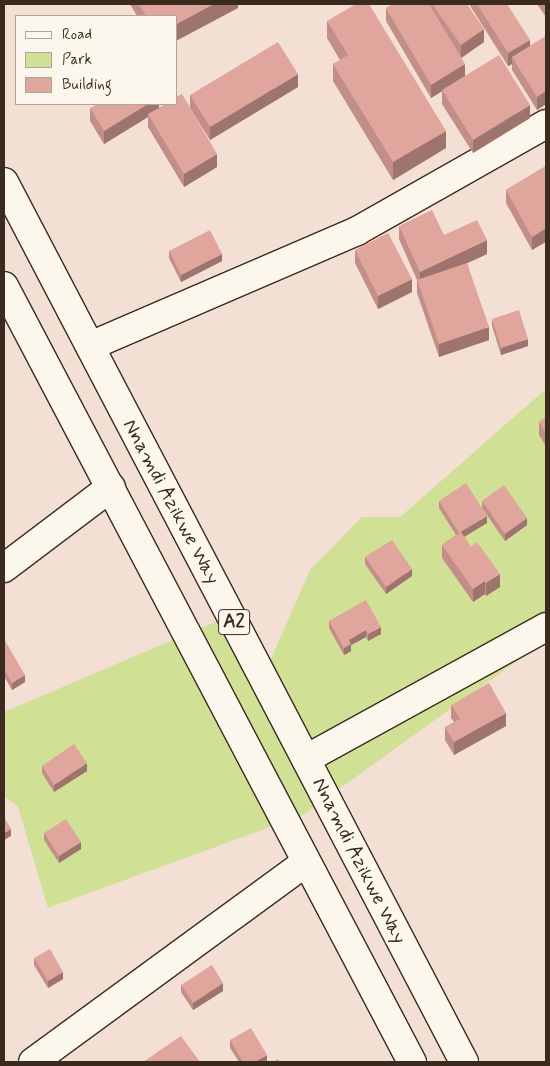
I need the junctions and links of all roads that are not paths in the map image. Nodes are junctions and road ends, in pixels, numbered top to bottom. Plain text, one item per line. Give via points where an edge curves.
1 (546, 124) edge
2 (4, 182) edge
3 (4, 286) edge
4 (90, 346) junction
5 (111, 487) junction
6 (4, 568) edge
7 (546, 627) edge
8 (306, 759) junction
9 (305, 862) junction
10 (33, 1062) edge
11 (412, 1062) edge
12 (464, 1062) edge

1 - 4 main road via 357,231
2 - 4 main road, Nnamdi Azikwe Way / A2
3 - 5 main road, A2
4 - 8 main road, Nnamdi Azikwe Way / A2
5 - 6 main road
5 - 9 main road, A2
7 - 8 main road
8 - 12 main road, Nnamdi Azikwe Way / A2
9 - 10 main road
9 - 11 main road, A2

